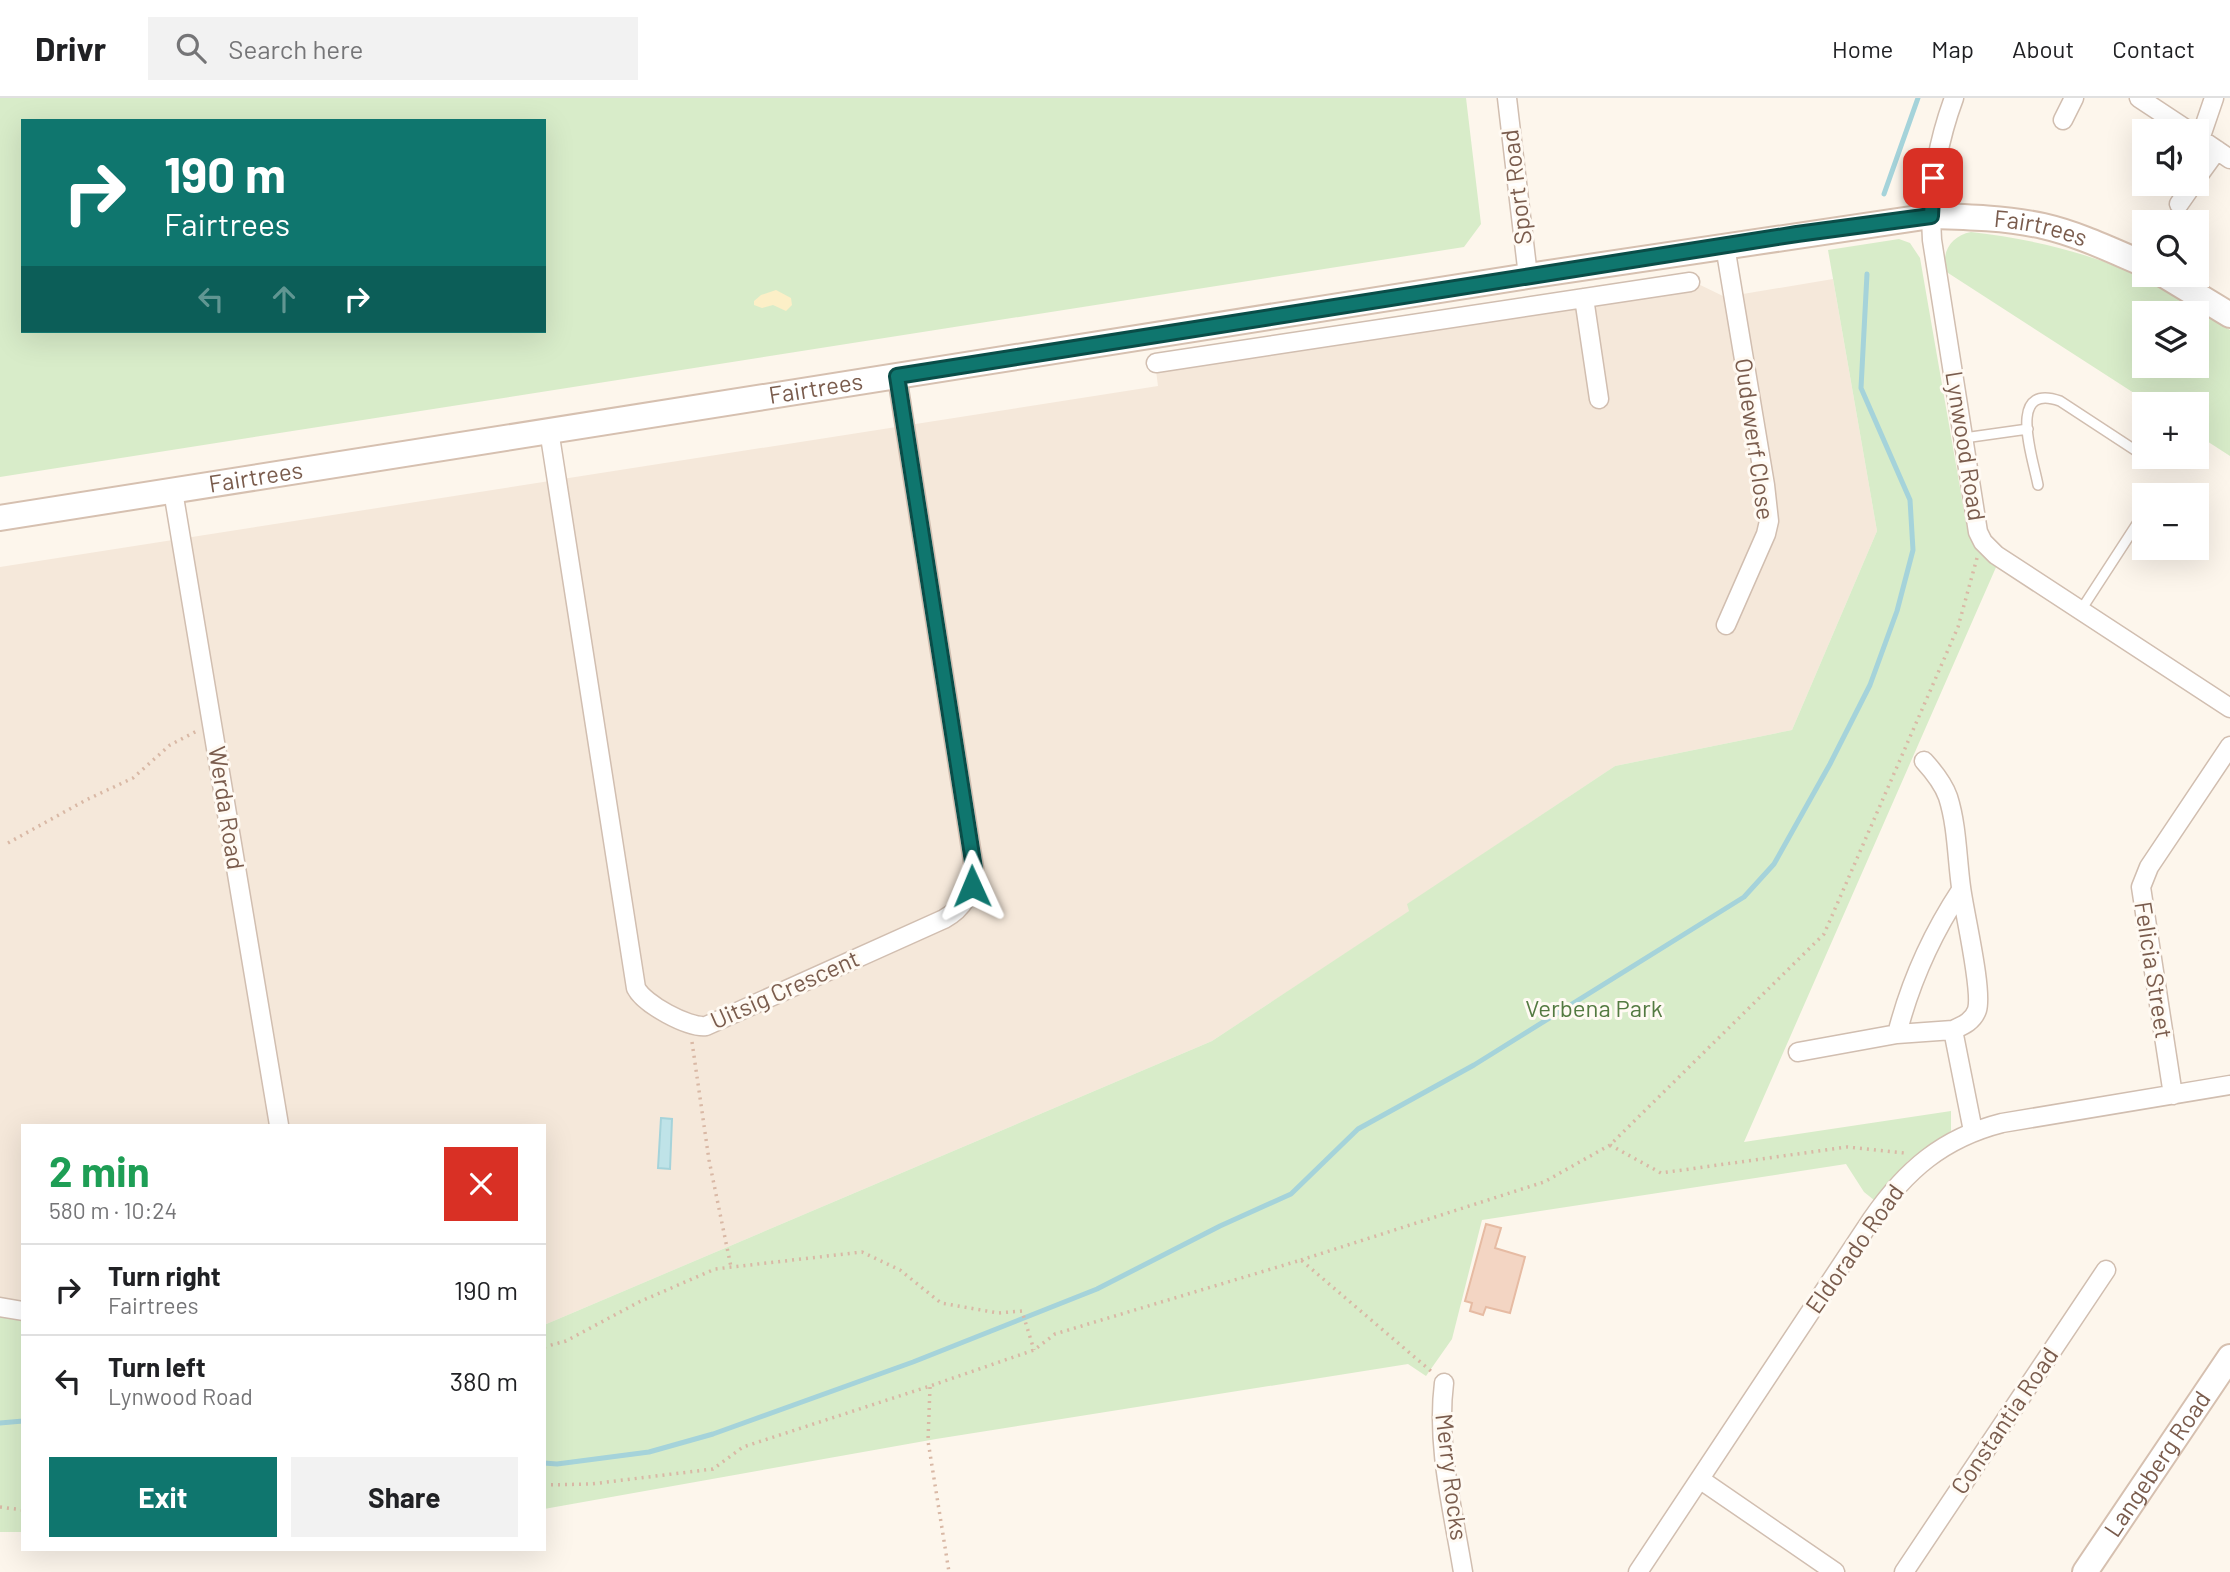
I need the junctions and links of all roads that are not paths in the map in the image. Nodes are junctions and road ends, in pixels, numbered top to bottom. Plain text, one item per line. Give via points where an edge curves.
1 (1507, 98) edge
2 (1954, 98) edge
3 (2074, 98) edge
4 (2139, 98) edge
5 (2214, 98) edge
6 (2171, 119) edge
7 (2203, 119) edge
8 (2063, 120) dead end
9 (2223, 155) edge
10 (2209, 167) edge
11 (2185, 196) edge
12 (2179, 204) dead end
13 (1931, 216) junction
14 (1725, 246) junction
15 (2132, 259) edge
16 (1528, 276) junction
17 (1690, 282) dead end
18 (2184, 287) edge
19 (1584, 298) junction
20 (2230, 315) edge
21 (1283, 316) junction
22 (1289, 343) junction
23 (1156, 363) dead end
24 (897, 376) junction
25 (1600, 399) dead end
26 (2028, 429) junction
27 (549, 430) junction
28 (1964, 438) junction
29 (2132, 448) edge
30 (2038, 485) dead end
31 (173, 491) junction
32 (8, 518) edge
33 (2132, 531) edge
34 (2081, 610) junction
35 (1726, 625) dead end
36 (2230, 708) edge
37 (2230, 746) edge
38 (1924, 761) dead end
39 (1961, 890) junction
40 (1953, 1030) junction
41 (1897, 1034) junction
42 (1798, 1052) dead end
43 (2230, 1085) edge
44 (2173, 1095) junction
45 (279, 1124) edge
46 (1973, 1131) junction
47 (2106, 1270) dead end
48 (0, 1307) edge
49 (21, 1311) edge
50 (2230, 1357) edge
51 (1444, 1383) road end
52 (1701, 1480) junction
53 (1463, 1572) edge
54 (1638, 1572) edge
55 (1835, 1572) edge
56 (1904, 1572) edge
57 (2085, 1572) edge

1 - 16 street, Sport Road
2 - 13 street, Lynwood Road via 1938,148
3 - 8 street
4 - 6 street
5 - 7 street
9 - 10 street
11 - 12 street
13 - 14 main road, Fairtrees
13 - 15 main road, Fairtrees via 2044,226
13 - 28 street, Lynwood Road
14 - 16 main road, Fairtrees
14 - 35 street, Oudewerf Close via 1769,521
16 - 21 main road, Fairtrees
17 - 19 street
18 - 20 main road
19 - 22 street
19 - 25 street
21 - 22 street
21 - 24 main road, Fairtrees
22 - 23 street
24 - 27 main road, Fairtrees
24 - 27 street, Uitsig Crescent via 974,868 972,886 964,902 944,919 712,1024 693,1026 644,1000 636,988
26 - 28 lane
26 - 29 lane via 2030,404 2050,398
26 - 30 lane
27 - 31 main road, Fairtrees
28 - 34 street, Lynwood Road via 1975,520 1983,542
31 - 32 main road, Fairtrees
31 - 45 street, Werda Road
33 - 34 lane
34 - 36 street, Lynwood Road
37 - 44 street, Felicia Street via 2149,867 2141,887
38 - 39 street via 1948,796
39 - 40 street via 1979,1000 1973,1018
39 - 41 street via 1925,955
40 - 41 street
40 - 46 street
41 - 42 street
43 - 44 street, Eldorado Road
44 - 46 street, Eldorado Road
46 - 52 street, Eldorado Road via 1916,1167 1886,1199
47 - 56 street, Constantia Road
48 - 49 street
50 - 57 main road, Langeberg Road
51 - 53 street, Merry Rocks via 1442,1439
52 - 54 street, Eldorado Road
52 - 55 street

